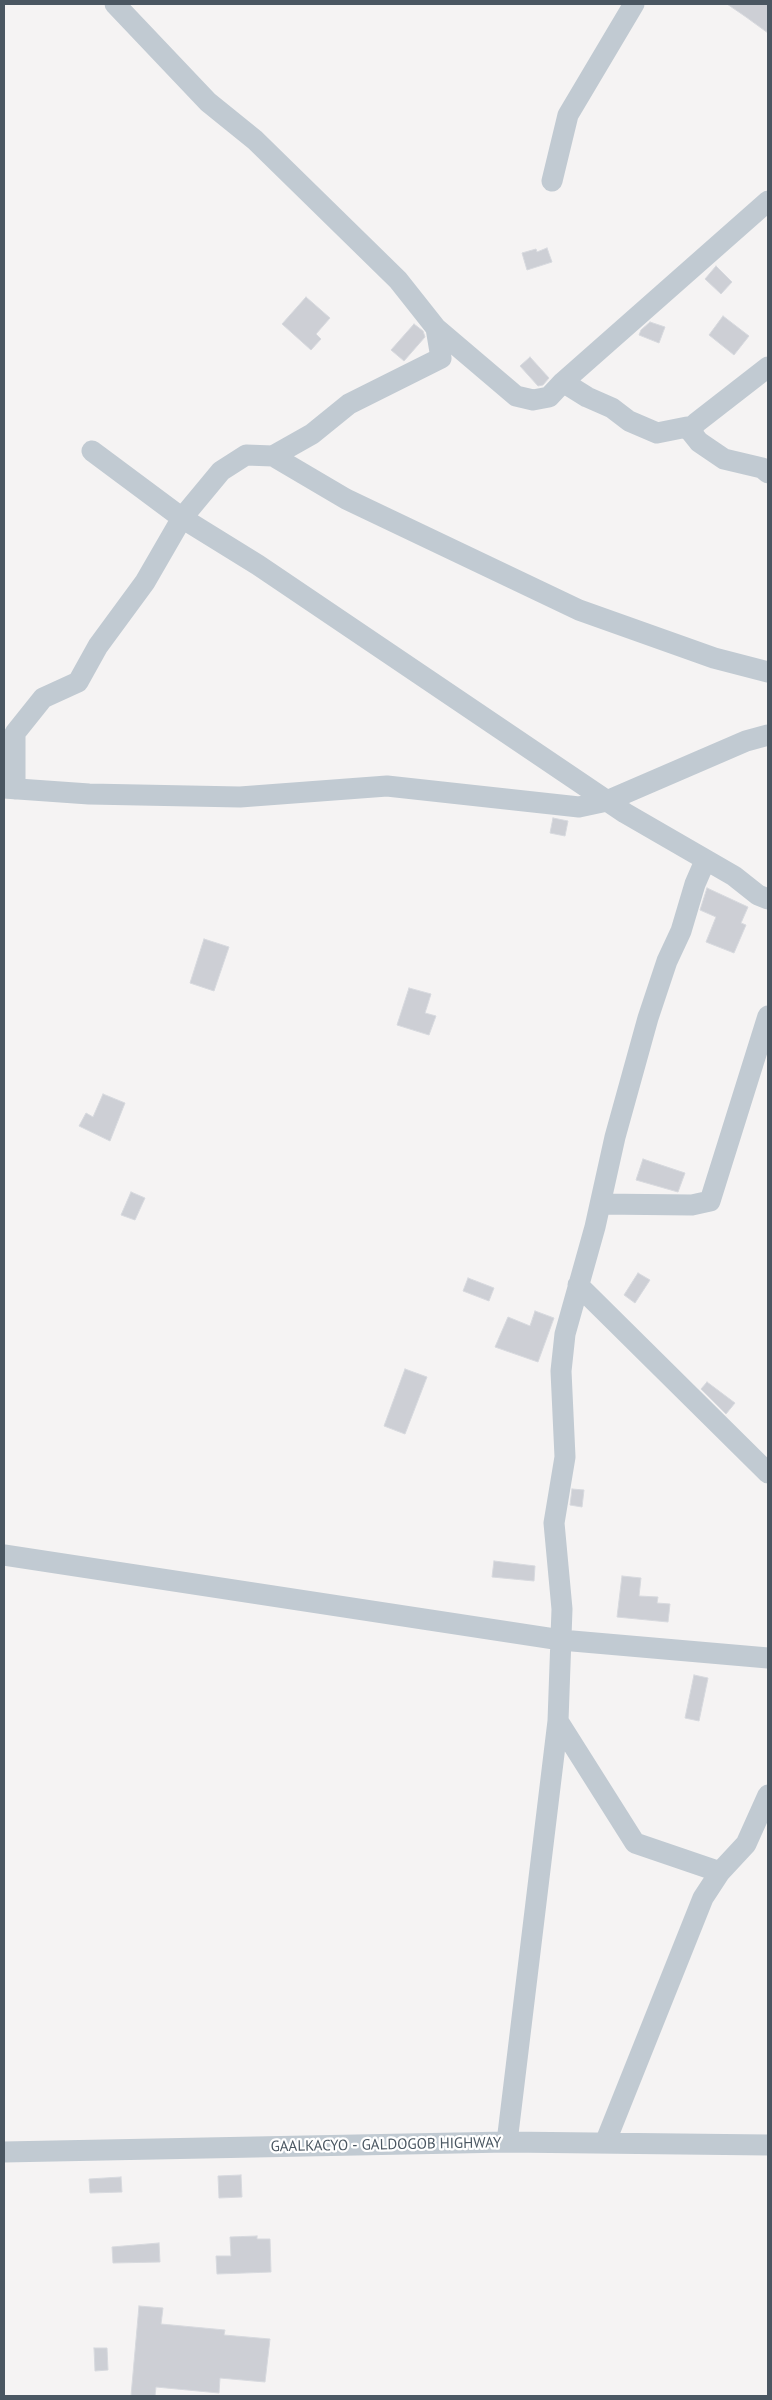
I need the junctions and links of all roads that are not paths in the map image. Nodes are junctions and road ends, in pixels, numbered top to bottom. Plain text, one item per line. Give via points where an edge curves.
1 (115, 4) edge
2 (634, 4) edge
3 (552, 181) dead end
4 (768, 201) edge
5 (436, 328) junction
6 (768, 367) edge
7 (563, 382) junction
8 (691, 432) junction
9 (92, 451) dead end
10 (273, 456) junction
11 (768, 474) edge
12 (182, 518) junction
13 (768, 672) edge
14 (768, 735) edge
15 (9, 788) edge
16 (607, 801) junction
17 (705, 861) junction
18 (768, 899) edge
19 (768, 1016) edge
20 (600, 1204) junction
21 (578, 1285) junction
22 (768, 1472) edge
23 (4, 1555) edge
24 (561, 1640) junction
25 (768, 1658) edge
26 (558, 1720) junction
27 (768, 1796) edge
28 (720, 1872) junction
29 (507, 2142) junction
30 (605, 2144) junction
31 (768, 2145) edge
32 (4, 2152) edge

1 - 5 street via 208,102 255,140 392,273
2 - 3 street via 568,115
4 - 7 street
5 - 7 street via 516,396 533,400 549,397
5 - 10 street via 441,358 350,404 312,434
6 - 8 street via 696,423
7 - 8 street via 612,408 629,421 657,433 687,427
8 - 11 street via 699,442 724,459 762,468
9 - 12 street
10 - 12 street via 246,456 221,471
10 - 13 street via 346,499 579,610 714,658
12 - 15 street via 145,582 98,646 78,682 43,698 14,733
12 - 16 street via 258,565
14 - 16 street via 746,741
15 - 16 street via 90,794 240,797 387,786 579,807
16 - 17 street
17 - 18 street
17 - 20 street via 681,931 666,961 648,1018
19 - 20 street via 710,1201 692,1205
20 - 21 street
21 - 22 street
21 - 24 street via 565,1334 561,1371 565,1457 554,1523 562,1609
23 - 24 street
24 - 25 street
24 - 26 street
26 - 28 street via 635,1843
26 - 29 street
27 - 28 street via 746,1844
28 - 30 street via 703,1898
29 - 30 street, GAALKACYO - GALDOGOB HIGHWAY
29 - 32 street, GAALKACYO - GALDOGOB HIGHWAY
30 - 31 street, GAALKACYO - GALDOGOB HIGHWAY

